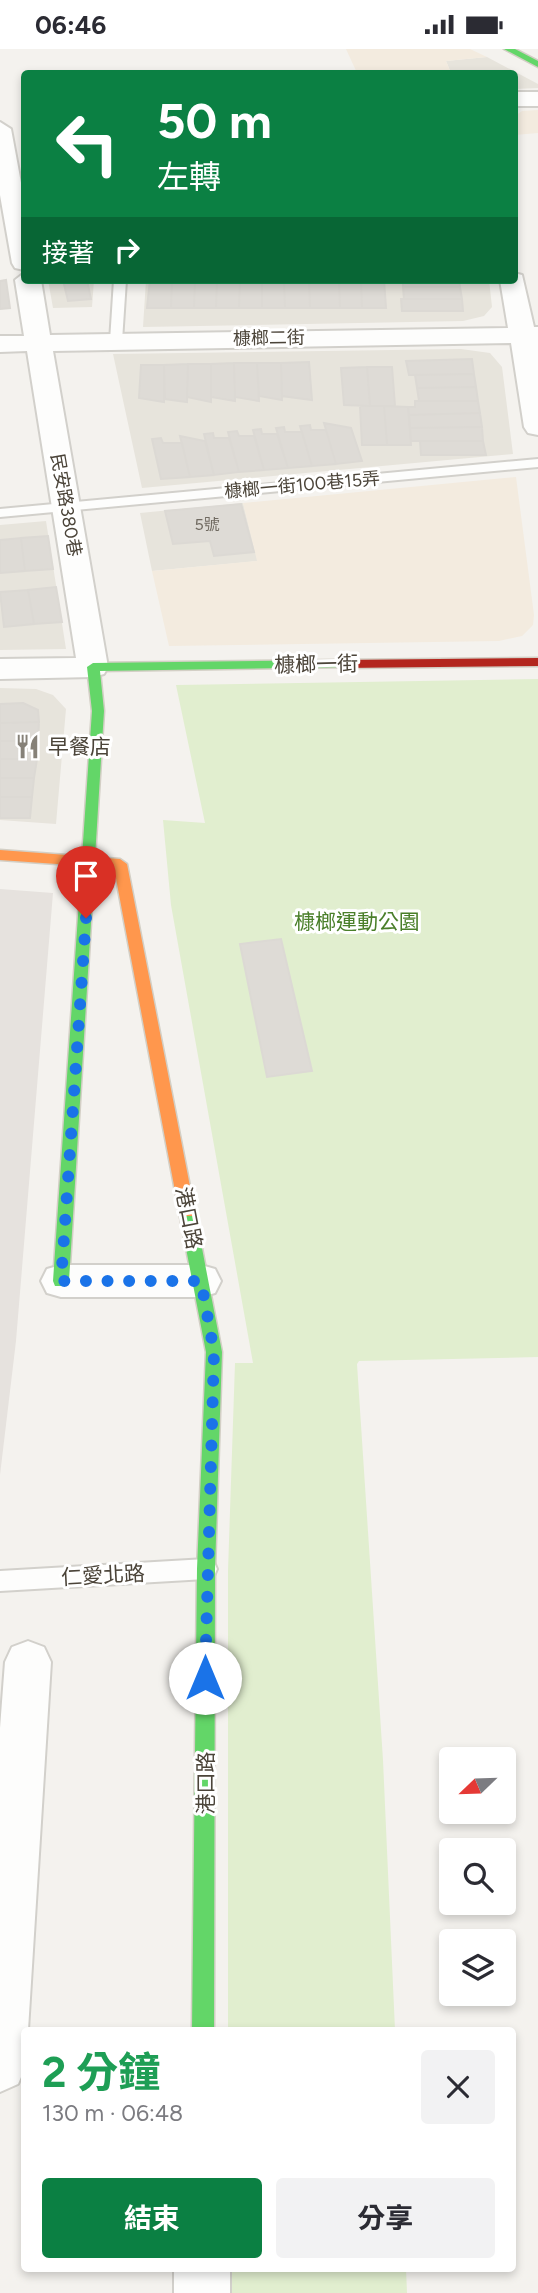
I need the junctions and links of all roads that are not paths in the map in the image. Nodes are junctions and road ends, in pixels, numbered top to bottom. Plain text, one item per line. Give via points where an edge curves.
1 (508, 49) edge
2 (538, 64) edge
3 (518, 99) edge
4 (538, 99) edge
5 (0, 129) edge
6 (21, 246) edge
7 (29, 284) edge
8 (120, 284) edge
9 (514, 284) edge
10 (530, 335) edge
11 (116, 341) junction
12 (39, 343) junction
13 (0, 344) edge
14 (538, 427) edge
15 (538, 463) edge
16 (66, 507) junction
17 (0, 513) edge
18 (538, 662) edge
19 (93, 667) junction
20 (0, 669) edge
21 (0, 855) edge
22 (87, 861) junction
23 (61, 1281) joint
24 (201, 1281) junction
25 (206, 1569) junction
26 (0, 1581) edge
27 (29, 1662) dead end
28 (203, 2027) edge
29 (6, 2054) edge
30 (202, 2272) edge
31 (202, 2293) edge

1 - 2 street
3 - 4 street
5 - 6 street
7 - 12 street, 民安路380巷
8 - 11 lane
9 - 10 street
10 - 11 street, 槺榔二街
10 - 14 street
11 - 12 street, 槺榔二街
12 - 13 street, 槺榔二街
12 - 16 street, 民安路380巷
15 - 16 lane, 槺榔一街100巷15弄
16 - 17 lane, 槺榔一街100巷15弄
16 - 19 street, 民安路380巷
18 - 19 street, 槺榔一街
19 - 20 street, 槺榔一街
19 - 22 street via 98,711
21 - 22 street
22 - 23 street
22 - 24 street, 港口路 via 120,864
23 - 24 street
24 - 25 street, 港口路 via 214,1352
25 - 26 lane, 仁愛北路
25 - 28 street, 港口路
27 - 29 street
30 - 31 street

